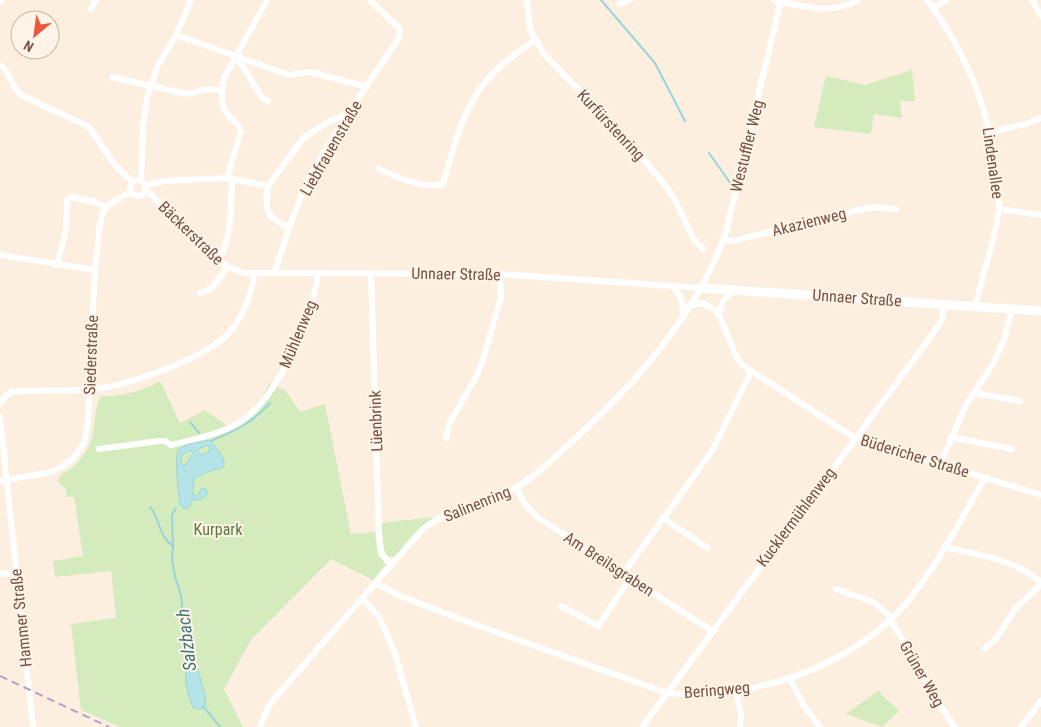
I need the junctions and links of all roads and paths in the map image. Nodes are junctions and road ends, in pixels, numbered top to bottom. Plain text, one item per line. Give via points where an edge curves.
1 (96, 0) edge
2 (191, 0) edge
3 (267, 0) edge
4 (370, 0) edge
5 (527, 0) edge
6 (630, 0) edge
7 (779, 0) edge
8 (859, 0) edge
9 (927, 0) edge
10 (946, 0) edge
11 (1032, 0) edge
12 (619, 4) dead end
13 (934, 8) junction
14 (92, 10) dead end
15 (1041, 16) edge
16 (176, 34) junction
17 (535, 40) junction
18 (236, 56) junction
19 (0, 64) edge
20 (112, 77) dead end
21 (150, 85) junction
22 (367, 87) junction
23 (222, 90) junction
24 (268, 101) dead end
25 (348, 114) junction
26 (1041, 118) edge
27 (990, 132) junction
28 (378, 169) dead end
29 (230, 179) junction
30 (133, 183) junction
31 (144, 186) junction
32 (268, 186) junction
33 (131, 191) junction
34 (106, 208) junction
35 (999, 208) junction
36 (896, 209) dead end
37 (1039, 215) edge
38 (289, 227) junction
39 (723, 240) junction
40 (703, 249) dead end
41 (0, 255) edge
42 (218, 260) junction
43 (56, 265) junction
44 (227, 267) junction
45 (95, 270) junction
46 (255, 273) junction
47 (318, 273) junction
48 (329, 273) joint
49 (274, 274) junction
50 (371, 274) junction
51 (499, 274) junction
52 (672, 286) junction
53 (702, 288) junction
54 (734, 290) junction
55 (200, 292) dead end
56 (690, 305) junction
57 (945, 305) junction
58 (975, 307) junction
59 (1012, 309) junction
60 (1041, 311) edge
61 (719, 315) junction
62 (682, 316) junction
63 (751, 372) junction
64 (89, 390) junction
65 (974, 393) junction
66 (3, 395) edge
67 (1020, 401) dead end
68 (0, 404) edge
69 (0, 417) edge
70 (951, 437) junction
71 (446, 438) dead end
72 (855, 438) junction
73 (99, 449) dead end
74 (1012, 449) dead end
75 (940, 464) junction
76 (985, 478) junction
77 (3, 480) edge
78 (516, 487) junction
79 (1041, 495) edge
80 (663, 518) junction
81 (708, 548) dead end
82 (945, 548) junction
83 (391, 564) junction
84 (16, 573) junction
85 (0, 574) edge
86 (623, 574) junction
87 (630, 578) junction
88 (376, 583) junction
89 (1041, 583) edge
90 (836, 589) dead end
91 (363, 598) junction
92 (561, 606) dead end
93 (891, 619) junction
94 (712, 631) junction
95 (985, 648) dead end
96 (790, 678) junction
97 (736, 691) junction
98 (667, 693) junction
99 (1041, 701) edge
100 (33, 727) edge
101 (260, 727) edge
102 (416, 727) edge
103 (642, 727) edge
104 (740, 727) edge
105 (820, 727) edge
106 (955, 727) edge
107 (1021, 727) edge

1 - 14 street
2 - 16 street
3 - 18 street
4 - 22 street, Liebfrauenstraße via 400,29 399,38
5 - 17 street, Kurfürstenring via 528,21
6 - 12 street
7 - 8 street via 811,8 835,9
7 - 39 street, Westuffler Weg
9 - 13 street, Lindenallee
10 - 13 street
11 - 15 street
13 - 27 street, Lindenallee via 965,61
16 - 18 street
16 - 21 street
17 - 28 street via 500,67 476,96 464,120 443,184 434,187
17 - 40 street, Kurfürstenring via 543,53 661,180 673,196 695,242
18 - 22 street via 289,75 310,72
18 - 23 street via 224,78
18 - 24 street via 262,98
19 - 30 street via 21,94 86,125 114,164
20 - 21 street
21 - 23 street via 187,94 207,88
21 - 31 street via 144,111
22 - 25 street, Liebfrauenstraße
23 - 29 street via 224,110 241,131
25 - 32 street via 304,137
25 - 38 street, Liebfrauenstraße via 316,168
26 - 27 street
27 - 35 street, Lindenallee
29 - 31 street via 162,181
29 - 32 street
29 - 42 street via 230,222 224,252
30 - 31 street via 137,181
30 - 33 street
31 - 33 street via 143,194 139,196
31 - 42 street, Bäckerstraße via 191,237
32 - 38 street via 265,204 268,212 273,219
33 - 34 street
34 - 43 street via 89,201 67,200 66,229
34 - 45 street, Siederstraße via 100,222
35 - 37 street
35 - 58 street, Lindenallee
36 - 39 street, Akazienweg via 872,207 732,241
38 - 49 street, Liebfrauenstraße
39 - 53 street, Westuffler Weg
41 - 43 street
42 - 44 street, Bäckerstraße
43 - 45 street
44 - 46 street, Bäckerstraße
44 - 55 street via 212,288
45 - 64 street, Siederstraße
46 - 49 street, Bäckerstraße
46 - 64 street via 242,314 218,342 156,372
47 - 48 street, Bäckerstraße
47 - 49 street, Bäckerstraße
47 - 73 street, Mühlenweg via 309,313 294,348 271,392 244,420 216,434 171,444 159,441
48 - 50 street, Unnaer Straße
50 - 51 street, Unnaer Straße
50 - 83 street, Lüenbrink via 381,553
51 - 52 street, Unnaer Straße
51 - 71 street via 501,297 482,363 449,424
52 - 53 street, Unnaer Straße
52 - 62 street via 680,296
53 - 54 street, Unnaer Straße
53 - 56 street, Salinenring
54 - 57 street, Unnaer Straße
54 - 61 street via 722,302
56 - 61 street via 703,303
56 - 62 street, Salinenring
57 - 58 street, Unnaer Straße
57 - 72 street, Kucklermühlenweg via 941,321 932,335
58 - 59 street, Unnaer Straße
59 - 60 street, Unnaer Straße
59 - 65 street via 1004,340
61 - 63 street, Büdericher Straße via 737,358
62 - 78 street, Salinenring via 609,407 541,470
63 - 72 street, Büdericher Straße
63 - 80 street via 712,451
64 - 66 street
64 - 77 street, Siederstraße via 88,429 78,454 52,472
65 - 67 street
65 - 70 street
66 - 68 street
69 - 77 street, Hammer Straße
70 - 74 street
70 - 75 street
72 - 75 street, Büdericher Straße
72 - 94 street, Kucklermühlenweg
75 - 76 street, Büdericher Straße
76 - 79 street, Büdericher Straße
76 - 82 street, Beringweg
77 - 84 street, Hammer Straße
78 - 83 street, Salinenring via 427,525
78 - 86 street, Am Breilsgraben via 524,503 537,517
80 - 81 street
80 - 86 street
82 - 89 street via 1009,563 1033,575
82 - 93 street, Beringweg via 924,580
83 - 88 street, Salinenring
84 - 85 street
84 - 100 street, Hammer Straße
86 - 87 street, Am Breilsgraben
87 - 92 street via 598,626
87 - 94 street, Am Breilsgraben
88 - 91 street, Salinenring
88 - 98 street, Beringweg via 400,596 471,623
89 - 95 street via 1015,609 996,639
90 - 93 street, Grüner Weg via 873,602
91 - 101 street, Salinenring via 274,699
91 - 102 street via 380,618 395,653
93 - 96 street, Beringweg via 844,654
93 - 106 street, Grüner Weg via 936,700
94 - 98 street, Kucklermühlenweg
96 - 97 street, Beringweg
96 - 105 street
97 - 98 street, Beringweg
97 - 104 street
98 - 103 street, Kucklermühlenweg
99 - 107 street

